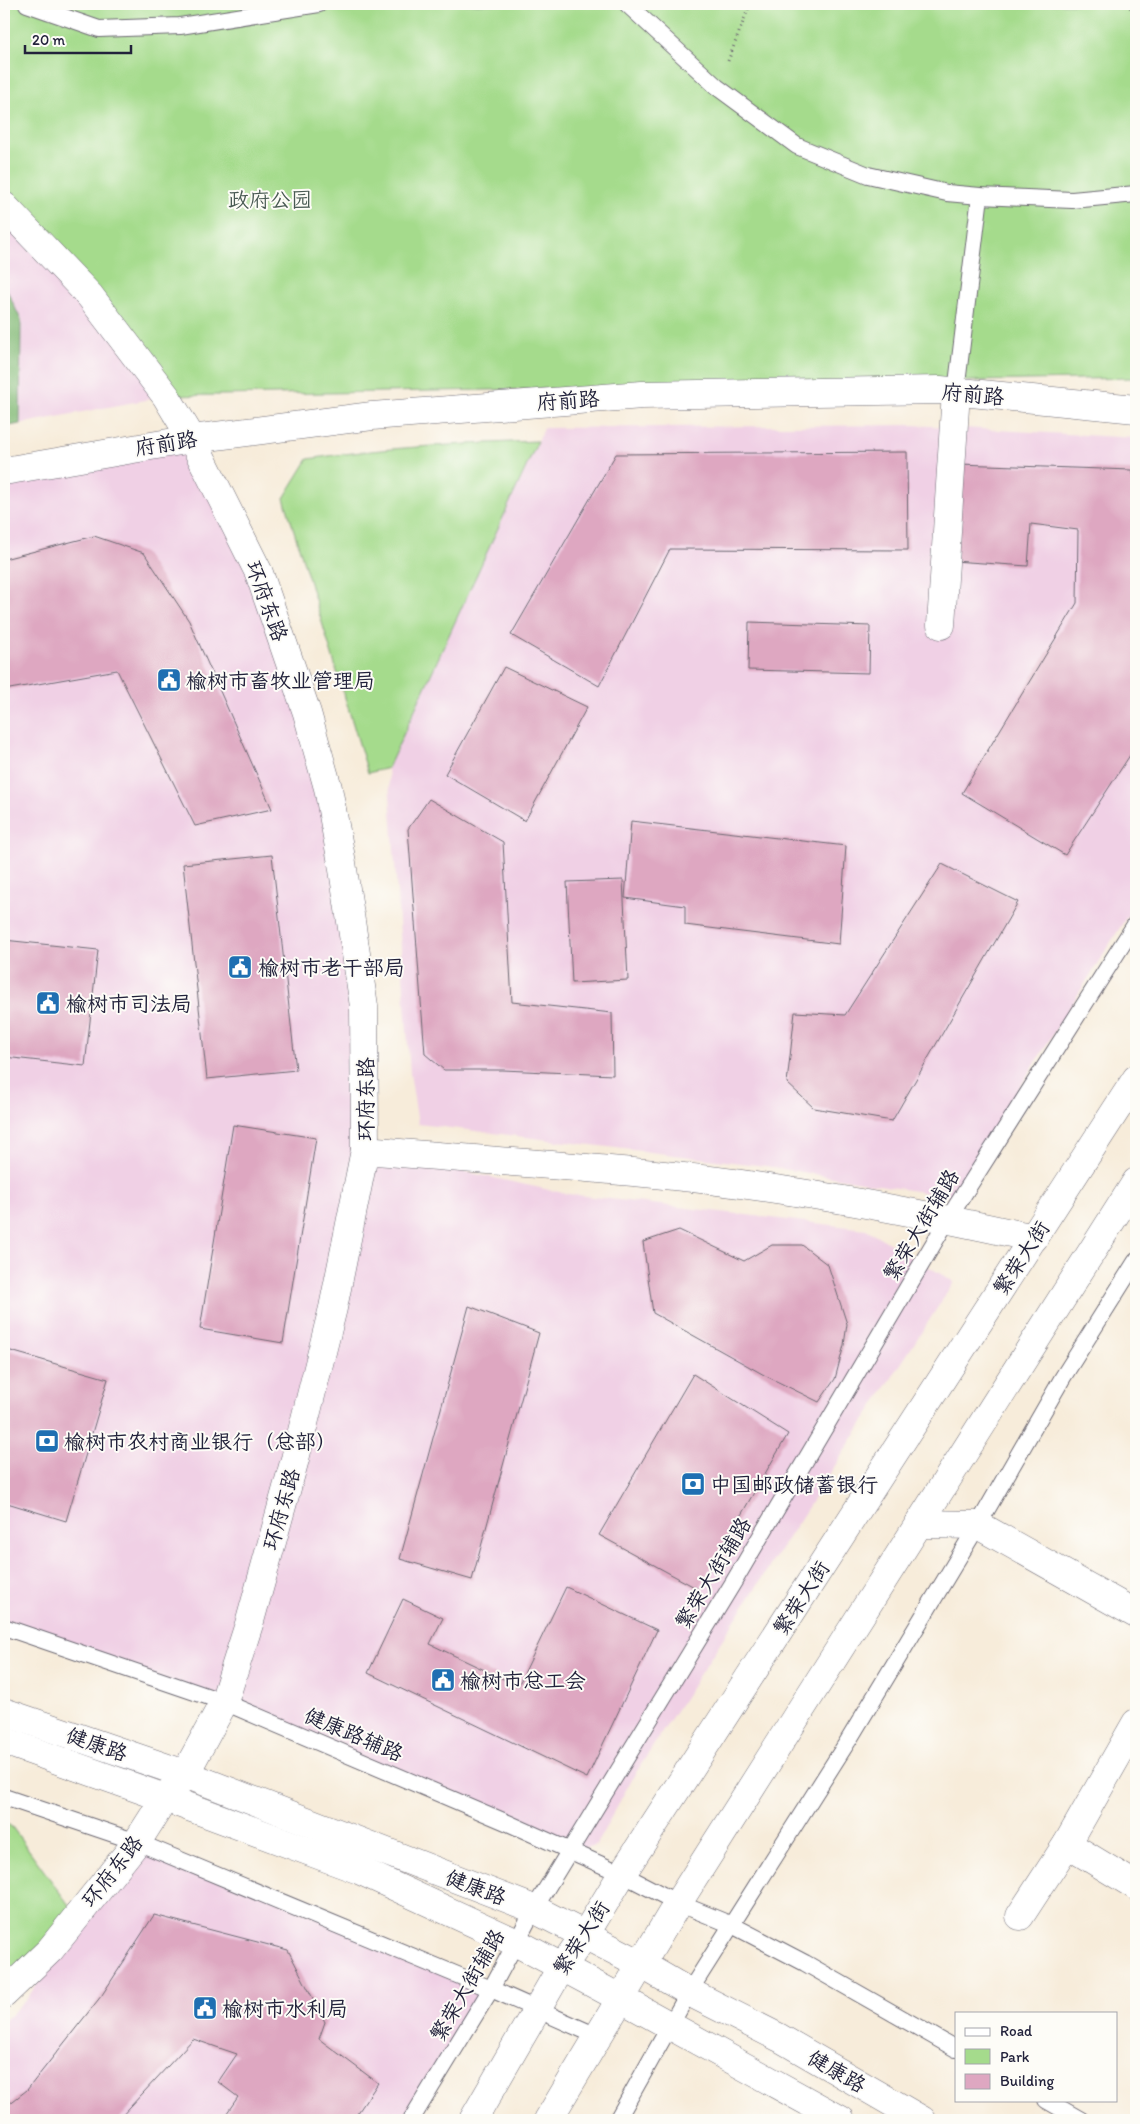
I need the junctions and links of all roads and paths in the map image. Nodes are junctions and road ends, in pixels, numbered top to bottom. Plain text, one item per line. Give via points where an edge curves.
1 (27, 4) edge
2 (319, 4) edge
3 (627, 4) edge
4 (750, 4) edge
5 (1126, 4) edge
6 (1136, 12) edge
7 (717, 87) junction
8 (1136, 194) edge
9 (980, 196) junction
10 (4, 206) edge
11 (956, 392) junction
12 (1136, 408) edge
13 (192, 439) junction
14 (4, 471) edge
15 (941, 625) dead end
16 (1136, 923) edge
17 (1136, 1079) edge
18 (365, 1150) junction
19 (1136, 1182) edge
20 (948, 1219) junction
21 (1034, 1238) junction
22 (1136, 1261) edge
23 (919, 1524) junction
24 (978, 1525) junction
25 (1136, 1614) edge
26 (4, 1627) edge
27 (224, 1702) junction
28 (4, 1712) edge
29 (1136, 1723) edge
30 (4, 1741) edge
31 (185, 1774) junction
32 (4, 1797) edge
33 (165, 1798) junction
34 (136, 1842) junction
35 (1067, 1844) junction
36 (570, 1851) junction
37 (622, 1874) junction
38 (1136, 1886) edge
39 (678, 1904) junction
40 (534, 1909) junction
41 (1020, 1916) dead end
42 (732, 1925) junction
43 (585, 1935) junction
44 (517, 1943) junction
45 (641, 1964) junction
46 (561, 1968) junction
47 (491, 1989) junction
48 (689, 1992) junction
49 (4, 1994) edge
50 (620, 1998) junction
51 (536, 2009) junction
52 (669, 2025) junction
53 (597, 2036) junction
54 (955, 2048) edge
55 (1050, 2102) edge
56 (410, 2120) edge
57 (473, 2120) edge
58 (548, 2120) edge
59 (617, 2120) edge
60 (841, 2120) edge
61 (922, 2120) edge
62 (1081, 2120) edge

1 - 2 lane via 99,29 180,26
3 - 7 lane
4 - 7 path
5 - 6 path
7 - 9 lane via 797,146 868,175 947,193
8 - 9 lane via 1072,200
9 - 11 lane
10 - 13 street, 环府东路 via 90,296 166,396
11 - 12 street, 府前路
11 - 13 street, 府前路 via 642,395 372,416
11 - 15 street
13 - 14 street, 府前路
13 - 18 street, 环府东路 via 259,573 307,713 328,788 364,1006
16 - 20 lane, 繁荣大街辅路
17 - 21 street, 繁荣大街
18 - 20 street via 664,1175 810,1194
18 - 27 street, 环府东路 via 333,1308 295,1459
19 - 23 street
20 - 21 street
20 - 36 lane, 繁荣大街辅路
21 - 37 street, 繁荣大街
22 - 24 lane via 1063,1377
23 - 24 street
23 - 39 street
24 - 25 street
24 - 42 lane
26 - 27 lane, 健康路辅路
27 - 31 street, 环府东路
27 - 36 lane, 健康路辅路
28 - 31 street, 健康路
29 - 35 street
30 - 33 street, 健康路
31 - 33 street, 环府东路
31 - 40 street, 健康路
32 - 34 lane
33 - 34 street, 环府东路
33 - 44 street, 健康路 via 359,1870
34 - 47 lane
34 - 49 street, 环府东路 via 50,1950
35 - 38 street
35 - 41 street
36 - 37 lane, 健康路辅路
36 - 40 lane, 繁荣大街辅路
37 - 39 lane, 健康路辅路
37 - 43 street, 繁荣大街
39 - 42 lane, 健康路辅路
39 - 45 street
40 - 43 street, 健康路
40 - 44 lane, 繁荣大街辅路
42 - 48 lane
42 - 54 lane, 健康路辅路
43 - 45 street, 健康路
43 - 46 street, 繁荣大街
44 - 46 street, 健康路
44 - 47 lane, 繁荣大街辅路
45 - 48 street, 健康路
45 - 50 street
46 - 50 street, 健康路
46 - 51 street, 繁荣大街
47 - 51 lane
47 - 56 lane, 繁荣大街辅路
48 - 52 lane
48 - 61 street, 健康路 via 780,2038
50 - 52 street, 健康路
50 - 53 street
51 - 53 lane
51 - 57 street, 繁荣大街
52 - 59 lane
52 - 60 street, 健康路
53 - 58 street
55 - 62 lane

